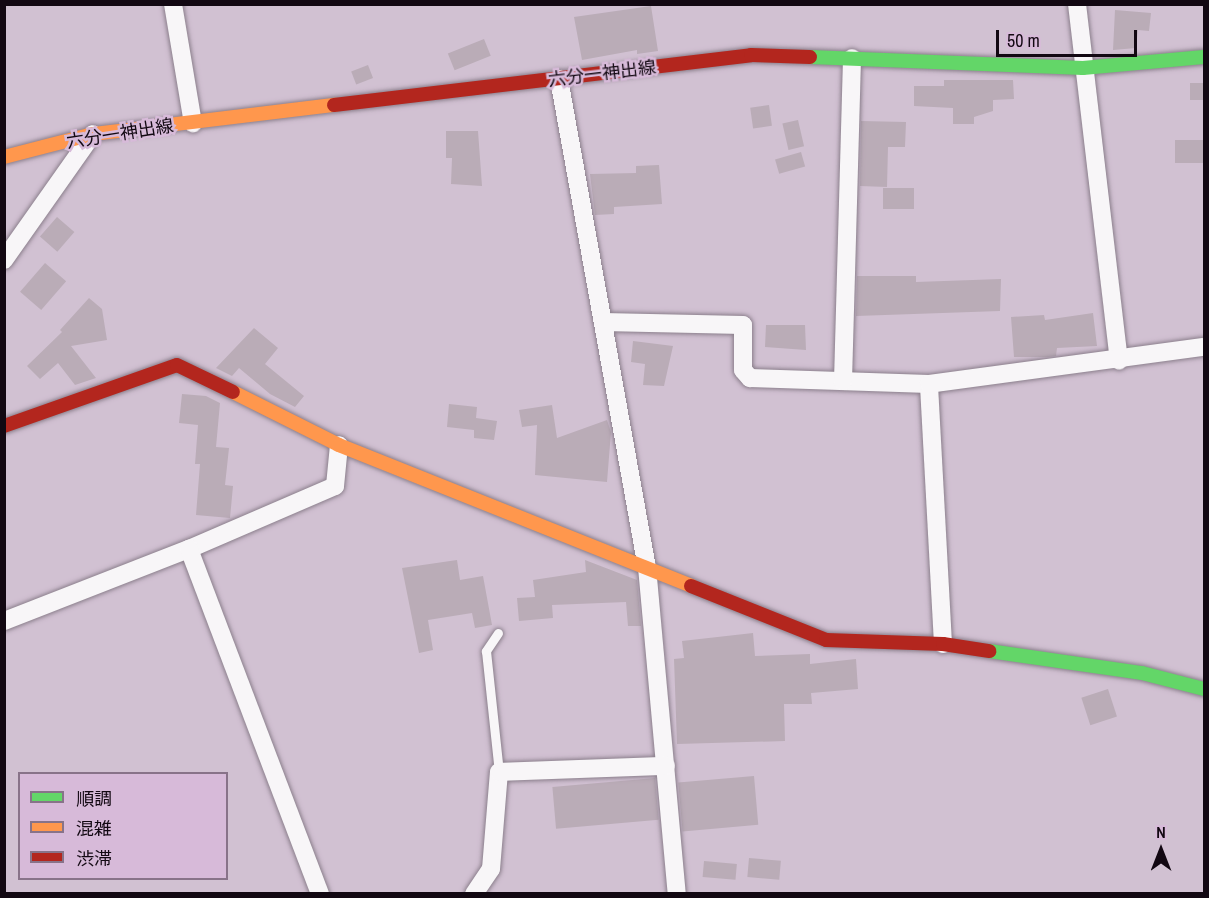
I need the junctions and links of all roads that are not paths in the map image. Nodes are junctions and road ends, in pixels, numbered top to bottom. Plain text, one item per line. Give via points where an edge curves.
1 (173, 4) edge
2 (1077, 4) edge
3 (1204, 57) edge
4 (852, 58) junction
5 (1083, 68) junction
6 (559, 79) junction
7 (193, 123) junction
8 (93, 134) junction
9 (4, 157) edge
10 (4, 260) edge
11 (603, 322) junction
12 (1204, 347) edge
13 (1119, 361) junction
14 (843, 381) junction
15 (929, 384) junction
16 (4, 426) edge
17 (339, 445) junction
18 (189, 549) junction
19 (647, 567) junction
20 (4, 621) edge
21 (498, 633) dead end
22 (943, 644) junction
23 (1204, 689) edge
24 (666, 766) junction
25 (499, 772) junction
26 (320, 894) edge
27 (474, 894) edge
28 (677, 894) edge

1 - 7 street
2 - 5 street
3 - 5 street, 六分一神出線
4 - 5 street, 六分一神出線
4 - 6 street, 六分一神出線 via 751,55
4 - 14 street
5 - 13 street
6 - 7 street, 六分一神出線
6 - 11 street
7 - 8 street, 六分一神出線
8 - 9 street, 六分一神出線
8 - 10 street
11 - 14 street via 743,325 743,370 750,378
11 - 19 street
12 - 13 street
13 - 15 street
14 - 15 street
15 - 22 street
16 - 17 street via 177,365
17 - 18 street via 335,486
17 - 19 street
18 - 20 street
18 - 26 street
19 - 22 street via 826,640
19 - 24 street
21 - 25 lane via 486,651
22 - 23 street via 1142,673
24 - 25 street
24 - 28 street
25 - 27 street via 491,869

